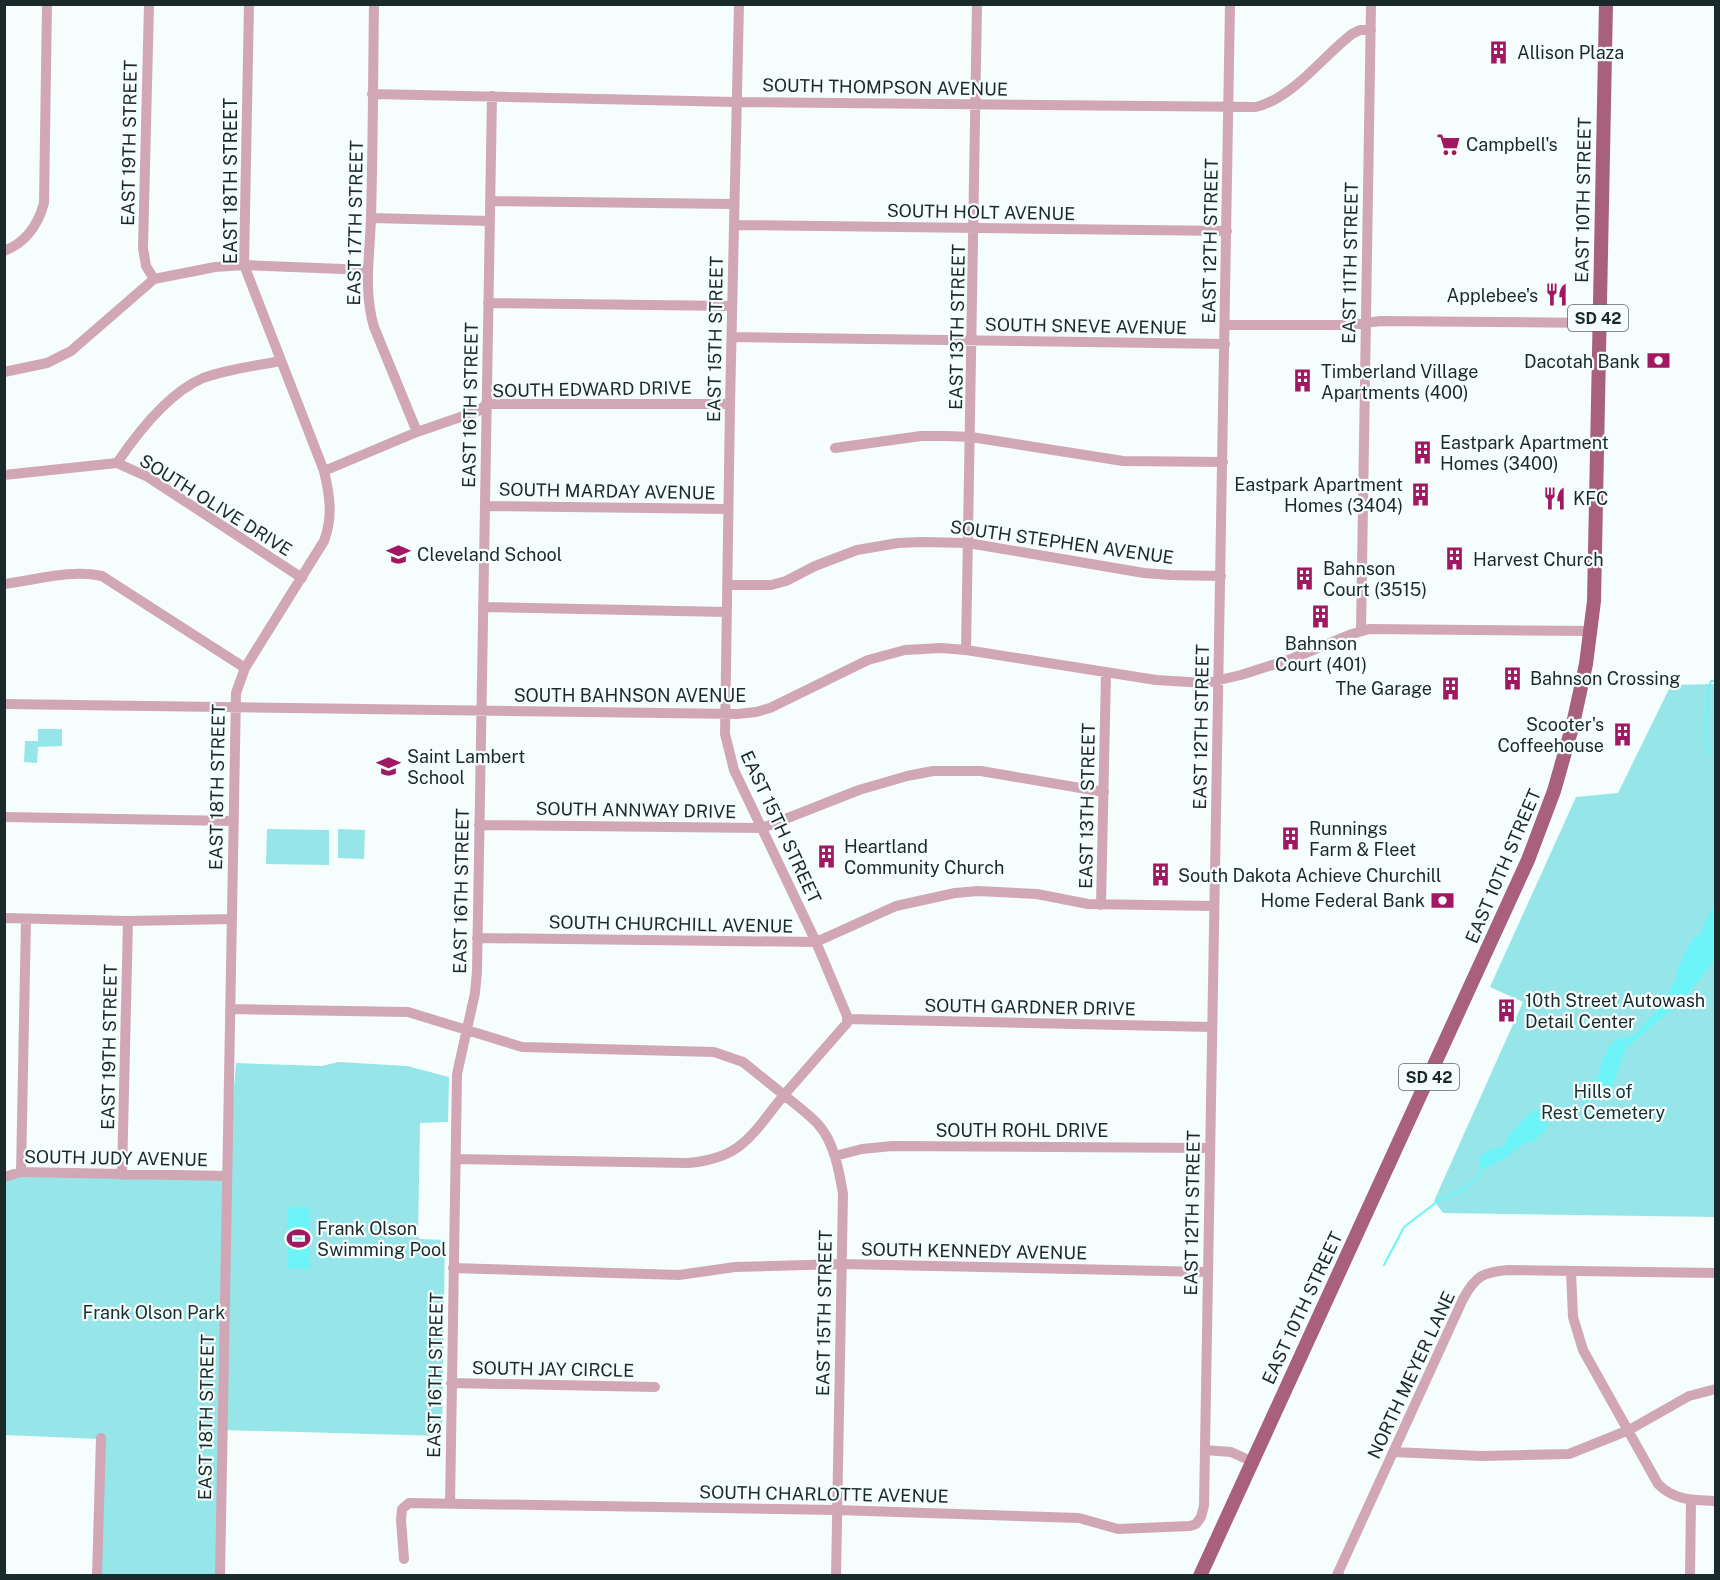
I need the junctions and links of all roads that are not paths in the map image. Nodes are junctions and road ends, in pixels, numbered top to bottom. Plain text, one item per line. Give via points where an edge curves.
1 (47, 4) edge
2 (148, 4) edge
3 (249, 4) edge
4 (374, 4) edge
5 (739, 4) edge
6 (977, 4) edge
7 (1230, 4) edge
8 (1371, 4) edge
9 (1606, 4) edge
10 (1371, 30) junction
11 (372, 94) junction
12 (492, 96) junction
13 (736, 102) junction
14 (976, 105) junction
15 (1228, 108) junction
16 (490, 201) junction
17 (734, 204) junction
18 (371, 218) junction
19 (490, 221) junction
20 (734, 225) junction
21 (975, 229) junction
22 (1227, 231) junction
23 (4, 251) edge
24 (244, 265) junction
25 (369, 270) junction
26 (153, 279) junction
27 (488, 303) junction
28 (732, 306) junction
29 (1366, 323) junction
30 (1598, 323) junction
31 (1225, 325) junction
32 (732, 337) junction
33 (973, 340) junction
34 (1225, 344) junction
35 (280, 361) junction
36 (4, 372) edge
37 (488, 404) junction
38 (729, 404) junction
39 (417, 432) junction
40 (971, 437) junction
41 (834, 448) dead end
42 (1223, 462) junction
43 (117, 463) junction
44 (324, 471) junction
45 (4, 475) edge
46 (485, 506) junction
47 (728, 509) junction
48 (968, 543) junction
49 (1221, 576) junction
50 (302, 578) junction
51 (5, 580) edge
52 (728, 585) junction
53 (483, 607) junction
54 (727, 612) junction
55 (1361, 630) junction
56 (1591, 631) junction
57 (966, 650) junction
58 (245, 668) junction
59 (1106, 672) junction
60 (1219, 681) junction
61 (4, 704) edge
62 (235, 707) junction
63 (481, 710) junction
64 (726, 714) junction
65 (1104, 792) junction
66 (4, 817) edge
67 (234, 821) junction
68 (479, 825) junction
69 (762, 828) junction
70 (1101, 905) junction
71 (1214, 906) junction
72 (4, 918) edge
73 (26, 919) junction
74 (231, 919) junction
75 (128, 921) junction
76 (477, 938) junction
77 (816, 942) junction
78 (230, 1009) junction
79 (847, 1019) junction
80 (1212, 1027) junction
81 (468, 1030) junction
82 (784, 1095) junction
83 (1210, 1148) junction
84 (835, 1156) junction
85 (456, 1159) junction
86 (21, 1172) junction
87 (122, 1175) junction
88 (227, 1176) junction
89 (4, 1177) edge
90 (842, 1264) junction
91 (453, 1268) junction
92 (1207, 1272) junction
93 (1571, 1272) junction
94 (1716, 1273) edge
95 (450, 1383) junction
96 (655, 1387) dead end
97 (1716, 1389) edge
98 (1629, 1430) junction
99 (101, 1438) dead end
100 (1205, 1450) junction
101 (1394, 1452) junction
102 (1251, 1461) junction
103 (1691, 1500) junction
104 (1716, 1501) edge
105 (450, 1504) junction
106 (836, 1510) junction
107 (1196, 1524) joint
108 (404, 1559) dead end
109 (97, 1575) edge
110 (220, 1575) edge
111 (836, 1575) edge
112 (1200, 1575) edge
113 (1339, 1575) edge
114 (1690, 1575) edge

1 - 23 street via 44,203 29,234
2 - 26 street, EAST 19TH STREET via 143,248
3 - 24 street, EAST 18TH STREET
4 - 11 street, EAST 17TH STREET
5 - 13 street, EAST 15TH STREET
6 - 14 street, EAST 13TH STREET
7 - 15 street, EAST 12TH STREET
8 - 10 street, EAST 11TH STREET
9 - 30 main road, EAST 10TH STREET / SD 42
10 - 15 street, SOUTH THOMPSON AVENUE via 1352,34 1282,96 1256,107
10 - 29 street, EAST 11TH STREET
11 - 12 street, SOUTH THOMPSON AVENUE
11 - 18 street, EAST 17TH STREET
12 - 13 street, SOUTH THOMPSON AVENUE
12 - 16 street, EAST 16TH STREET
13 - 14 street, SOUTH THOMPSON AVENUE
13 - 17 street, EAST 15TH STREET
14 - 15 street, SOUTH THOMPSON AVENUE
14 - 21 street, EAST 13TH STREET
15 - 22 street, EAST 12TH STREET
16 - 17 street
16 - 19 street, EAST 16TH STREET
17 - 20 street, EAST 15TH STREET
18 - 19 street
18 - 25 street, EAST 17TH STREET
19 - 27 street, EAST 16TH STREET
20 - 21 street, SOUTH HOLT AVENUE
20 - 28 street, EAST 15TH STREET
21 - 22 street, SOUTH HOLT AVENUE
21 - 33 street, EAST 13TH STREET
22 - 31 street, EAST 12TH STREET
24 - 25 street
24 - 26 street
24 - 35 street, EAST 18TH STREET
25 - 39 street, EAST 17TH STREET via 371,318
26 - 36 street via 71,351 47,363
27 - 28 street
27 - 37 street, EAST 16TH STREET
28 - 32 street, EAST 15TH STREET
29 - 30 street
29 - 31 street
29 - 55 street, EAST 11TH STREET
30 - 56 main road, EAST 10TH STREET / SD 42
31 - 34 street, EAST 12TH STREET
32 - 33 street, SOUTH SNEVE AVENUE
32 - 38 street, EAST 15TH STREET
33 - 34 street, SOUTH SNEVE AVENUE
33 - 40 street, EAST 13TH STREET
34 - 42 street, EAST 12TH STREET
35 - 43 street via 193,383 135,437
35 - 44 street, EAST 18TH STREET
37 - 38 street, SOUTH EDWARD DRIVE
37 - 39 street, SOUTH EDWARD DRIVE
37 - 46 street, EAST 16TH STREET
38 - 47 street, EAST 15TH STREET
39 - 44 street, SOUTH EDWARD DRIVE
40 - 41 street via 921,436
40 - 42 street via 1124,461
40 - 48 street, EAST 13TH STREET
42 - 49 street, EAST 12TH STREET
43 - 45 street, SOUTH OLIVE DRIVE
43 - 50 street, SOUTH OLIVE DRIVE via 148,477
44 - 50 street, EAST 18TH STREET via 331,505 329,530
46 - 47 street, SOUTH MARDAY AVENUE
46 - 53 street, EAST 16TH STREET
47 - 52 street, EAST 15TH STREET
48 - 49 street, SOUTH STEPHEN AVENUE via 1144,573
48 - 52 street, SOUTH STEPHEN AVENUE via 922,542 857,550 786,581
48 - 57 street, EAST 13TH STREET
49 - 60 street, EAST 12TH STREET
50 - 58 street, EAST 18TH STREET
51 - 58 street via 86,572 102,576
52 - 54 street, EAST 15TH STREET
53 - 54 street
53 - 63 street, EAST 16TH STREET
54 - 64 street, EAST 15TH STREET
55 - 56 street, SOUTH BAHNSON AVENUE
55 - 60 street, SOUTH BAHNSON AVENUE via 1291,659
56 - 102 main road, EAST 10TH STREET / SD 42 via 1573,724 1542,827
57 - 59 street, SOUTH BAHNSON AVENUE
57 - 64 street, SOUTH BAHNSON AVENUE via 892,652 839,672 770,708
58 - 62 street, EAST 18TH STREET
59 - 60 street, SOUTH BAHNSON AVENUE via 1172,682
59 - 65 street, EAST 13TH STREET
60 - 71 street, EAST 12TH STREET
61 - 62 street, SOUTH BAHNSON AVENUE
62 - 63 street, SOUTH BAHNSON AVENUE
62 - 67 street, EAST 18TH STREET
63 - 64 street, SOUTH BAHNSON AVENUE
63 - 68 street, EAST 16TH STREET
64 - 69 street, EAST 15TH STREET via 725,734 734,770
65 - 69 street, SOUTH ANNWAY DRIVE via 981,771 933,771 859,790
65 - 70 street, EAST 13TH STREET
66 - 67 street
67 - 74 street, EAST 18TH STREET
68 - 69 street, SOUTH ANNWAY DRIVE
68 - 76 street, EAST 16TH STREET
69 - 77 street, EAST 15TH STREET
70 - 71 street, SOUTH CHURCHILL AVENUE
70 - 77 street, SOUTH CHURCHILL AVENUE via 1013,892 955,893 896,906
71 - 80 street, EAST 12TH STREET
72 - 73 street
73 - 75 street
73 - 86 street
74 - 75 street
74 - 78 street, EAST 18TH STREET
75 - 87 street, EAST 19TH STREET
76 - 77 street, SOUTH CHURCHILL AVENUE
76 - 81 street, EAST 16TH STREET via 475,993
77 - 79 street, EAST 15TH STREET
78 - 81 street, EAST 15TH STREET via 408,1012
78 - 88 street, EAST 18TH STREET
79 - 80 street, SOUTH GARDNER DRIVE
79 - 82 street
80 - 83 street, EAST 12TH STREET
81 - 82 street, EAST 15TH STREET via 522,1047 714,1052 743,1062
81 - 85 street, EAST 16TH STREET via 457,1074
82 - 84 street, EAST 15TH STREET via 817,1123
82 - 85 street via 744,1143 723,1157 706,1161
83 - 84 street, SOUTH ROHL DRIVE via 892,1146
83 - 92 street, EAST 12TH STREET
84 - 90 street, EAST 15TH STREET via 843,1194
85 - 91 street, EAST 16TH STREET
86 - 87 street, SOUTH JUDY AVENUE
86 - 89 street, SOUTH JUDY AVENUE
87 - 88 street, SOUTH JUDY AVENUE
88 - 110 street, EAST 18TH STREET
90 - 91 street, SOUTH KENNEDY AVENUE via 735,1267 680,1275
90 - 92 street, SOUTH KENNEDY AVENUE
90 - 106 street, EAST 15TH STREET
91 - 95 street, EAST 16TH STREET
92 - 100 street, EAST 12TH STREET
93 - 94 street, NORTH MEYER LANE
93 - 98 street via 1573,1317 1580,1343
93 - 101 street, NORTH MEYER LANE via 1508,1270 1488,1272 1476,1280 1463,1299
95 - 96 street, SOUTH JAY CIRCLE
95 - 105 street, EAST 16TH STREET
97 - 98 street via 1689,1396
98 - 101 street via 1569,1454 1481,1456
98 - 103 street via 1658,1484 1677,1498
99 - 109 street
100 - 102 street via 1231,1452
100 - 107 street, EAST 12TH STREET via 1204,1506
101 - 113 street, NORTH MEYER LANE
102 - 112 main road, EAST 10TH STREET / SD 42
103 - 104 street
103 - 114 street
105 - 106 street, SOUTH CHARLOTTE AVENUE
105 - 108 street, SOUTH CHARLOTTE AVENUE via 409,1503 402,1509
106 - 107 street, SOUTH CHARLOTTE AVENUE via 1078,1518 1118,1529
106 - 111 street, EAST 15TH STREET

